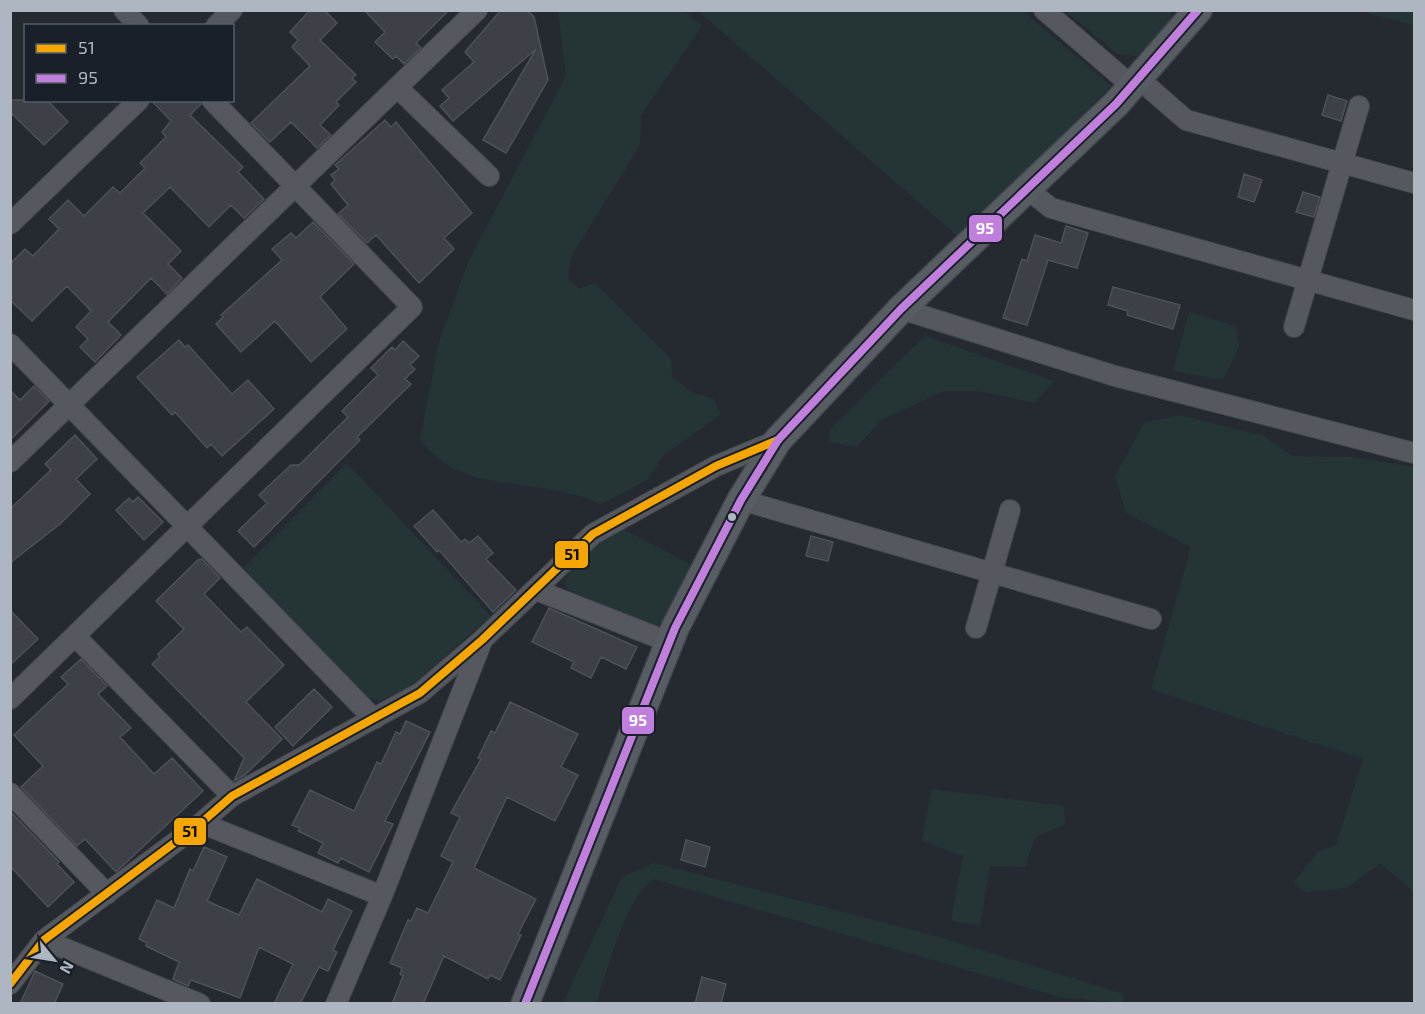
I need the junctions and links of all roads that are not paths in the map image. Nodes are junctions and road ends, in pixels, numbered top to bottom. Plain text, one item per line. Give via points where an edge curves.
1 (124, 10) edge
2 (232, 10) edge
3 (477, 10) edge
4 (1044, 10) edge
5 (1198, 10) edge
6 (136, 24) edge
7 (218, 24) edge
8 (1136, 83) junction
9 (398, 88) junction
10 (137, 102) edge
11 (214, 102) edge
12 (1359, 106) dead end
13 (1343, 162) junction
14 (489, 176) dead end
15 (1414, 183) edge
16 (294, 187) junction
17 (1027, 189) junction
18 (10, 224) edge
19 (1308, 280) junction
20 (901, 309) junction
21 (1414, 310) edge
22 (1294, 327) dead end
23 (10, 344) edge
24 (70, 405) junction
25 (778, 440) junction
26 (1414, 453) edge
27 (10, 462) edge
28 (741, 500) junction
29 (1010, 510) dead end
30 (188, 526) junction
31 (992, 573) junction
32 (536, 590) junction
33 (1151, 619) dead end
34 (976, 628) dead end
35 (75, 636) junction
36 (482, 640) junction
37 (669, 642) junction
38 (10, 699) edge
39 (374, 719) junction
40 (10, 793) edge
41 (232, 796) junction
42 (201, 823) junction
43 (107, 894) junction
44 (382, 896) junction
45 (44, 940) junction
46 (10, 984) edge
47 (200, 1004) edge
48 (336, 1004) edge
49 (525, 1004) edge

1 - 6 street
2 - 7 street
3 - 9 street
4 - 8 street
5 - 8 street
8 - 13 street via 1186,120
8 - 17 street
9 - 14 street
9 - 16 street
10 - 18 street
11 - 16 street
12 - 13 street
13 - 15 street
13 - 19 street
16 - 24 street
16 - 30 street via 412,307
17 - 19 street via 1051,208
17 - 20 street
19 - 21 street
19 - 22 street
20 - 25 street
20 - 26 street via 1115,376
23 - 24 street
24 - 27 street
24 - 30 street
25 - 28 street
25 - 32 street via 716,466 593,534
28 - 31 street
28 - 37 street
29 - 31 street
30 - 35 street
30 - 39 street
31 - 33 street
31 - 34 street
32 - 36 street
32 - 37 street
35 - 38 street
35 - 41 street
36 - 39 street via 420,693
36 - 44 street
37 - 49 street
39 - 41 street
40 - 43 street
41 - 42 street
42 - 43 street
42 - 44 street
43 - 45 street
44 - 48 street
45 - 46 street
45 - 47 street

